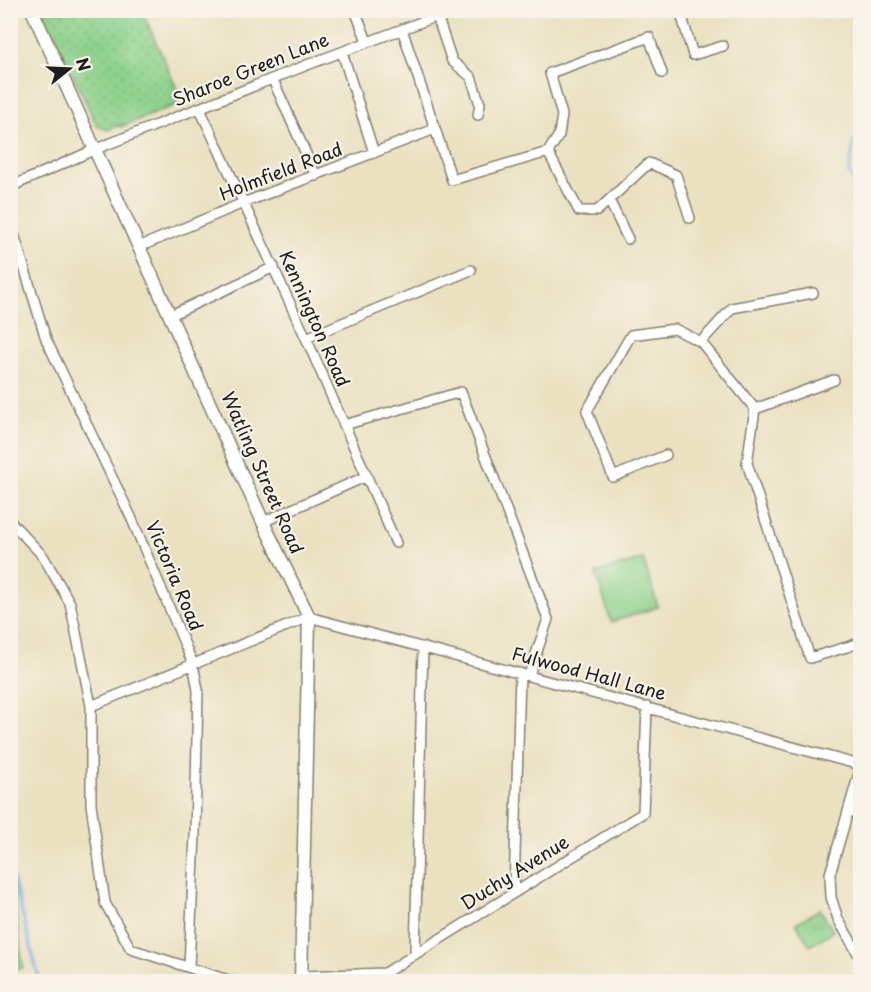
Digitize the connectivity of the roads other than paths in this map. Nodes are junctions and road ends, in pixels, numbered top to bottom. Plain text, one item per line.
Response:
1 (33, 10) edge
2 (355, 10) edge
3 (453, 10) edge
4 (680, 10) edge
5 (437, 16) junction
6 (402, 29) junction
7 (367, 42) junction
8 (723, 46) dead end
9 (342, 52) junction
10 (662, 73) dead end
11 (273, 80) junction
12 (200, 109) junction
13 (478, 115) dead end
14 (435, 129) junction
15 (96, 149) junction
16 (548, 152) junction
17 (374, 153) junction
18 (316, 176) junction
19 (10, 187) edge
20 (609, 200) junction
21 (243, 203) junction
22 (690, 218) dead end
23 (10, 221) edge
24 (628, 239) dead end
25 (139, 247) junction
26 (274, 267) junction
27 (471, 270) dead end
28 (813, 293) dead end
29 (171, 315) junction
30 (306, 338) junction
31 (701, 342) junction
32 (834, 380) dead end
33 (755, 409) junction
34 (344, 425) junction
35 (666, 455) dead end
36 (367, 476) junction
37 (10, 521) edge
38 (263, 522) junction
39 (396, 543) dead end
40 (309, 616) junction
41 (861, 643) edge
42 (423, 647) junction
43 (193, 664) junction
44 (524, 674) junction
45 (91, 706) junction
46 (647, 707) junction
47 (861, 765) edge
48 (861, 770) edge
49 (848, 811) junction
50 (861, 815) edge
51 (514, 893) junction
52 (415, 954) junction
53 (861, 957) edge
54 (189, 967) junction
55 (302, 979) edge
56 (234, 981) edge

1 - 15 main road, Watling Street Road
2 - 7 street
3 - 5 street, Sharoe Green Lane
4 - 8 street
5 - 6 street, Sharoe Green Lane
5 - 13 street
6 - 7 street, Sharoe Green Lane
6 - 14 street
7 - 9 street, Sharoe Green Lane
9 - 11 street, Sharoe Green Lane
9 - 17 street
10 - 16 street
11 - 12 street, Sharoe Green Lane
11 - 18 street
12 - 15 street, Sharoe Green Lane
12 - 21 street, Kennington Road
14 - 16 street
14 - 17 street, Holmfield Road
15 - 19 street, Sharoe Green Lane
15 - 25 main road, Watling Street Road
16 - 20 street
17 - 18 street, Holmfield Road
18 - 21 street, Holmfield Road
20 - 22 street
20 - 24 street
21 - 25 street, Holmfield Road
21 - 26 street, Kennington Road
23 - 43 street, Victoria Road
25 - 29 main road, Watling Street Road
26 - 29 street
26 - 30 street, Kennington Road
27 - 30 street
28 - 31 street
29 - 38 main road, Watling Street Road
30 - 34 street, Kennington Road
31 - 33 street
31 - 35 street
32 - 33 street
33 - 41 street
34 - 36 street, Kennington Road
34 - 44 street
36 - 38 street
36 - 39 street, Kennington Road
37 - 45 street
38 - 40 main road, Watling Street Road
40 - 42 street, Fulwood Hall Lane
40 - 43 street
40 - 55 main road, Watling Street Road
42 - 44 street, Fulwood Hall Lane
42 - 52 street
43 - 45 street
43 - 54 street, Victoria Road
44 - 46 street, Fulwood Hall Lane
44 - 51 street
45 - 54 street
46 - 47 street, Fulwood Hall Lane
46 - 51 street, Duchy Avenue
48 - 49 street
49 - 50 street
49 - 53 street
51 - 52 street, Duchy Avenue
52 - 55 street, Duchy Avenue
54 - 56 street

